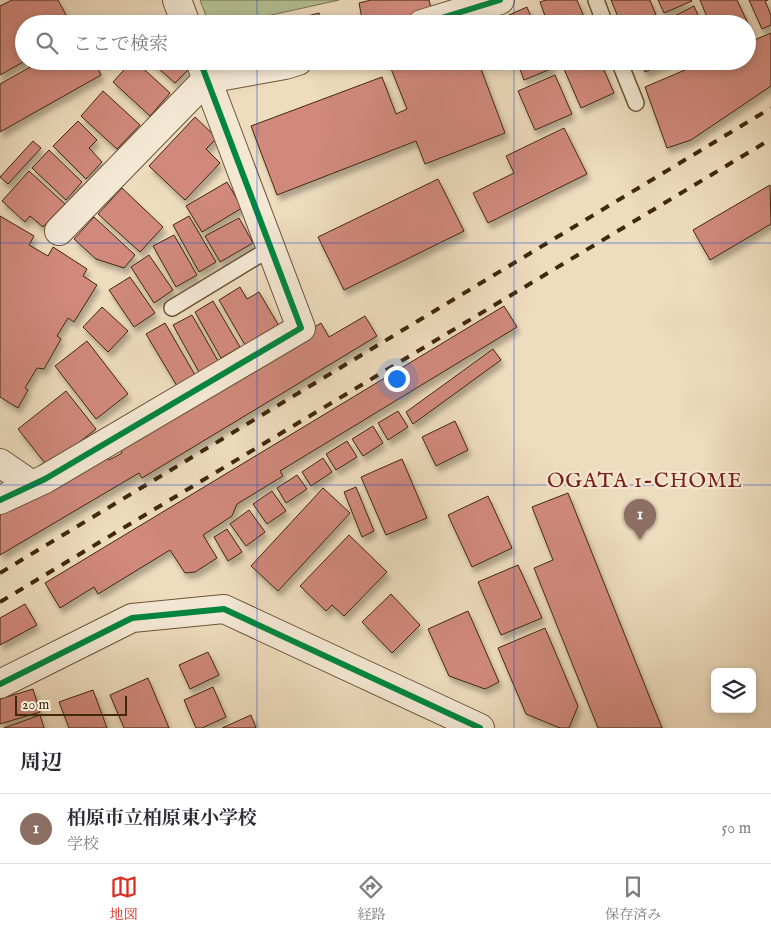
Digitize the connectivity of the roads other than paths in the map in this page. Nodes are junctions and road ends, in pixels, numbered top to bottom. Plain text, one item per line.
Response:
1 (177, 0) edge
2 (500, 0) edge
3 (596, 0) edge
4 (183, 15) edge
5 (451, 15) edge
6 (602, 15) edge
7 (203, 70) edge
8 (623, 70) edge
9 (636, 104) dead end
10 (59, 231) dead end
11 (271, 248) junction
12 (172, 308) dead end
13 (0, 463) edge
14 (32, 485) junction
15 (0, 500) edge
16 (0, 684) edge
17 (469, 726) edge

1 - 4 street
2 - 5 street
3 - 6 lane
7 - 10 street
7 - 11 street
8 - 9 lane
11 - 12 lane
11 - 14 street
13 - 14 street
14 - 15 street
16 - 17 street

